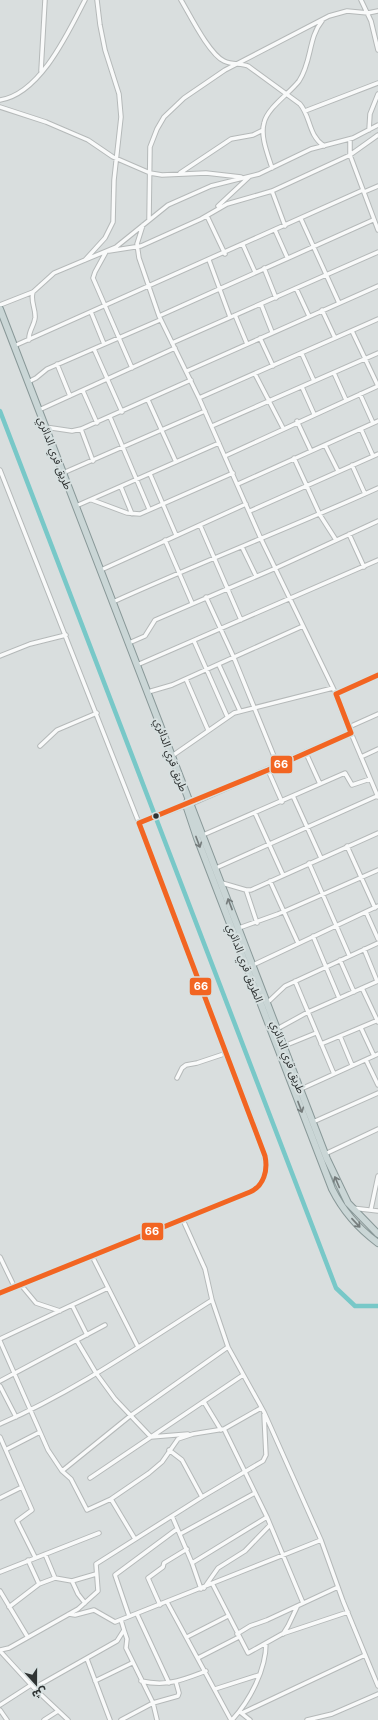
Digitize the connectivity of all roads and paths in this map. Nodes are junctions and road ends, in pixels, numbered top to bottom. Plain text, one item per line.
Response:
1 (45, 0) edge
2 (85, 0) edge
3 (97, 0) edge
4 (181, 0) edge
5 (361, 0) edge
6 (378, 11) edge
7 (368, 13) junction
8 (322, 20) junction
9 (378, 50) edge
10 (238, 63) junction
11 (41, 72) junction
12 (378, 83) edge
13 (378, 94) edge
14 (288, 95) junction
15 (0, 100) edge
16 (377, 100) edge
17 (0, 107) edge
18 (305, 111) junction
19 (378, 125) edge
20 (262, 130) junction
21 (369, 130) junction
22 (378, 135) edge
23 (350, 139) junction
24 (324, 146) junction
25 (350, 155) junction
26 (118, 159) junction
27 (272, 168) junction
28 (150, 173) junction
29 (178, 174) junction
30 (249, 177) junction
31 (244, 178) junction
32 (378, 186) edge
33 (272, 191) junction
34 (364, 191) junction
35 (215, 210) junction
36 (206, 216) junction
37 (301, 219) junction
38 (149, 220) junction
39 (375, 221) edge
40 (143, 225) junction
41 (285, 226) junction
42 (275, 230) junction
43 (378, 230) edge
44 (243, 245) junction
45 (313, 246) junction
46 (137, 247) junction
47 (107, 251) junction
48 (378, 252) edge
49 (224, 254) junction
50 (287, 257) junction
51 (209, 260) junction
52 (85, 261) junction
53 (264, 268) junction
54 (255, 272) junction
55 (327, 275) junction
56 (147, 286) junction
57 (378, 286) edge
58 (219, 288) junction
59 (296, 288) junction
60 (33, 292) junction
61 (276, 298) junction
62 (339, 303) junction
63 (261, 304) junction
64 (0, 305) edge
65 (105, 306) junction
66 (0, 309) edge
67 (322, 310) junction
68 (91, 312) junction
69 (233, 316) junction
70 (309, 316) junction
71 (160, 318) junction
72 (378, 319) edge
73 (352, 331) junction
74 (272, 332) junction
75 (119, 338) junction
76 (260, 338) junction
77 (335, 338) junction
78 (29, 340) junction
79 (172, 343) junction
80 (104, 344) junction
81 (247, 344) junction
82 (14, 346) junction
83 (175, 348) junction
84 (94, 349) junction
85 (378, 353) edge
86 (302, 354) junction
87 (364, 359) junction
88 (57, 364) junction
89 (273, 366) junction
90 (132, 368) junction
91 (187, 371) junction
92 (334, 373) junction
93 (255, 374) junction
94 (107, 379) junction
95 (191, 380) junction
96 (314, 381) junction
97 (28, 382) junction
98 (378, 386) edge
99 (302, 387) junction
100 (82, 391) junction
101 (360, 394) junction
102 (70, 396) junction
103 (199, 398) junction
104 (148, 400) junction
105 (346, 400) junction
106 (269, 401) junction
107 (39, 410) junction
108 (205, 411) junction
109 (122, 412) junction
110 (314, 414) junction
111 (110, 417) junction
112 (298, 421) junction
113 (378, 421) edge
114 (97, 423) junction
115 (373, 423) junction
116 (212, 426) junction
117 (45, 427) junction
118 (283, 428) junction
119 (80, 429) junction
120 (361, 429) junction
121 (162, 430) junction
122 (219, 443) junction
123 (325, 444) junction
124 (123, 448) junction
125 (311, 451) junction
126 (378, 454) edge
127 (225, 456) junction
128 (373, 456) junction
129 (294, 458) junction
130 (93, 461) junction
131 (176, 462) junction
132 (352, 466) junction
133 (0, 470) edge
134 (338, 471) junction
135 (63, 473) junction
136 (233, 473) junction
137 (150, 474) junction
138 (137, 480) junction
139 (238, 484) junction
140 (307, 486) junction
141 (121, 487) junction
142 (378, 488) edge
143 (365, 494) junction
144 (92, 500) junction
145 (163, 504) junction
146 (246, 504) junction
147 (76, 506) junction
148 (150, 509) junction
149 (250, 511) junction
150 (132, 514) junction
151 (320, 514) junction
152 (378, 521) edge
153 (200, 525) junction
154 (349, 534) junction
155 (176, 535) junction
156 (165, 540) junction
157 (262, 540) junction
158 (336, 540) junction
159 (242, 547) junction
160 (214, 557) junction
161 (378, 560) edge
162 (364, 567) junction
163 (276, 568) junction
164 (101, 570) junction
165 (179, 572) junction
166 (256, 576) junction
167 (228, 588) junction
168 (206, 597) junction
169 (290, 599) junction
170 (113, 602) junction
171 (192, 603) junction
172 (241, 620) junction
173 (303, 626) junction
174 (220, 629) junction
175 (66, 635) junction
176 (194, 641) junction
177 (128, 643) junction
178 (0, 656) edge
179 (234, 658) junction
180 (137, 665) junction
181 (219, 665) junction
182 (206, 670) junction
183 (378, 675) edge
184 (186, 679) junction
185 (333, 688) junction
186 (148, 692) junction
187 (336, 694) junction
188 (254, 707) junction
189 (240, 711) junction
190 (97, 713) junction
191 (378, 714) edge
192 (227, 716) junction
193 (208, 730) junction
194 (350, 730) junction
195 (40, 746) dead end
196 (378, 749) edge
197 (306, 753) junction
198 (172, 756) junction
199 (361, 757) junction
200 (278, 766) junction
201 (268, 770) junction
202 (370, 779) junction
203 (378, 783) edge
204 (320, 784) junction
205 (373, 785) junction
206 (293, 796) junction
207 (378, 797) edge
208 (188, 802) junction
209 (282, 802) junction
210 (255, 813) junction
211 (139, 823) junction
212 (308, 826) junction
213 (378, 833) edge
214 (203, 836) junction
215 (268, 844) junction
216 (347, 846) junction
217 (321, 858) junction
218 (309, 863) junction
219 (216, 868) junction
220 (378, 870) edge
221 (283, 875) junction
222 (361, 877) junction
223 (270, 881) junction
224 (222, 883) junction
225 (246, 890) junction
226 (322, 895) junction
227 (377, 907) edge
228 (284, 912) junction
229 (366, 912) junction
230 (257, 923) junction
231 (336, 925) junction
232 (239, 928) junction
233 (313, 936) junction
234 (378, 940) edge
235 (298, 943) junction
236 (378, 943) edge
237 (364, 949) junction
238 (349, 955) junction
239 (340, 960) junction
240 (253, 965) junction
241 (326, 966) junction
242 (295, 981) junction
243 (378, 981) edge
244 (362, 988) junction
245 (354, 992) junction
246 (339, 998) junction
247 (267, 1003) junction
248 (308, 1012) junction
249 (378, 1021) edge
250 (361, 1028) junction
251 (277, 1029) junction
252 (316, 1033) junction
253 (340, 1036) junction
254 (321, 1044) junction
255 (284, 1046) junction
256 (227, 1053) junction
257 (378, 1054) edge
258 (374, 1056) junction
259 (366, 1060) junction
260 (352, 1065) junction
261 (334, 1074) junction
262 (177, 1078) dead end
263 (378, 1086) edge
264 (300, 1089) junction
265 (378, 1093) edge
266 (313, 1122) junction
267 (378, 1130) edge
268 (325, 1154) junction
269 (378, 1176) edge
270 (352, 1208) junction
271 (371, 1209) junction
272 (378, 1211) edge
273 (183, 1220) junction
274 (378, 1234) edge
275 (378, 1243) edge
276 (92, 1256) junction
277 (0, 1257) edge
278 (20, 1285) junction
279 (15, 1288) junction
280 (108, 1288) junction
281 (0, 1293) edge
282 (212, 1300) junction
283 (72, 1305) junction
284 (60, 1311) junction
285 (105, 1325) dead end
286 (88, 1335) junction
287 (0, 1340) edge
288 (77, 1341) junction
289 (138, 1347) junction
290 (228, 1347) junction
291 (96, 1373) junction
292 (15, 1374) junction
293 (243, 1375) junction
294 (0, 1381) edge
295 (0, 1386) edge
296 (204, 1402) junction
297 (261, 1408) junction
298 (31, 1409) junction
299 (264, 1412) junction
300 (130, 1416) junction
301 (16, 1417) junction
302 (0, 1424) edge
303 (222, 1429) junction
304 (40, 1432) junction
305 (194, 1434) junction
306 (0, 1437) edge
307 (151, 1437) junction
308 (7, 1449) junction
309 (169, 1450) junction
310 (245, 1470) junction
311 (62, 1471) junction
312 (90, 1478) dead end
313 (22, 1487) junction
314 (255, 1493) junction
315 (202, 1497) junction
316 (0, 1498) edge
317 (111, 1499) junction
318 (172, 1516) junction
319 (267, 1517) junction
320 (270, 1525) junction
321 (177, 1529) junction
322 (99, 1533) dead end
323 (180, 1534) junction
324 (135, 1539) junction
325 (321, 1540) junction
326 (187, 1549) junction
327 (45, 1554) junction
328 (284, 1556) junction
329 (35, 1557) junction
330 (28, 1560) junction
331 (192, 1563) junction
332 (0, 1572) edge
333 (96, 1574) junction
334 (55, 1578) junction
335 (72, 1582) junction
336 (39, 1584) junction
337 (213, 1585) junction
338 (338, 1587) junction
339 (203, 1588) junction
340 (0, 1592) edge
341 (167, 1602) junction
342 (85, 1603) junction
343 (303, 1603) junction
344 (160, 1605) junction
345 (10, 1607) junction
346 (297, 1607) junction
347 (348, 1612) junction
348 (69, 1614) junction
349 (137, 1614) junction
350 (130, 1616) junction
351 (228, 1616) junction
352 (121, 1620) junction
353 (124, 1630) junction
354 (282, 1634) junction
355 (27, 1636) junction
356 (238, 1636) junction
357 (187, 1637) junction
358 (266, 1643) junction
359 (0, 1651) edge
360 (365, 1655) junction
361 (198, 1658) junction
362 (87, 1659) junction
363 (132, 1663) junction
364 (206, 1670) junction
365 (259, 1675) junction
366 (95, 1681) junction
367 (141, 1681) junction
368 (176, 1682) junction
369 (170, 1683) junction
370 (378, 1686) edge
371 (32, 1687) junction
372 (215, 1689) junction
373 (378, 1694) edge
374 (153, 1703) junction
375 (0, 1705) edge
376 (0, 1710) edge
377 (58, 1711) junction
378 (241, 1712) junction
379 (7, 1720) edge
380 (44, 1720) edge
381 (68, 1720) edge
382 (110, 1720) edge
383 (121, 1720) edge
384 (157, 1720) edge
385 (231, 1720) edge
386 (250, 1720) edge
387 (307, 1720) edge

1 - 11 street
2 - 11 street
3 - 26 street
4 - 10 street
5 - 7 street
6 - 7 street
7 - 8 street
7 - 9 street
8 - 10 street
8 - 14 street
10 - 14 street
10 - 28 street
11 - 15 street
12 - 18 street
13 - 16 street
14 - 18 street
14 - 20 street
16 - 21 street
17 - 26 street
18 - 24 street
19 - 21 street
20 - 27 street
20 - 29 street
21 - 23 street
22 - 25 street
23 - 24 street
23 - 25 street
24 - 27 street
25 - 33 street
25 - 34 street
26 - 28 street
26 - 52 street
27 - 30 street
28 - 29 street
28 - 38 street
29 - 31 street
30 - 31 street
30 - 35 street
31 - 38 street
32 - 34 street
33 - 35 street
33 - 41 street
34 - 37 street
34 - 39 street
35 - 36 street
36 - 46 street
36 - 49 street
37 - 41 street
37 - 45 street
38 - 40 street
39 - 43 street
39 - 45 street
40 - 46 street
40 - 47 street
41 - 42 street
42 - 44 street
42 - 50 street
44 - 49 street
44 - 54 street
45 - 50 street
45 - 55 street
46 - 47 street
46 - 56 street
47 - 52 street
47 - 65 street
48 - 55 street
49 - 51 street
50 - 53 street
51 - 56 street
51 - 58 street
52 - 60 street
53 - 54 street
53 - 61 street
54 - 58 street
55 - 59 street
55 - 62 street
56 - 65 street
56 - 71 street
57 - 62 street
58 - 69 street
58 - 71 street
59 - 61 street
59 - 70 street
60 - 64 street
60 - 78 street
61 - 63 street
62 - 67 street
63 - 69 street
63 - 74 street
65 - 68 street
65 - 75 street
66 - 82 highway, طريق قري الدائري
67 - 70 street
67 - 77 street
68 - 78 street
68 - 80 street
69 - 79 street
69 - 81 street
70 - 74 street
71 - 75 street
71 - 79 street
72 - 73 street
73 - 77 street
73 - 87 street
74 - 76 street
75 - 80 street
75 - 90 street
76 - 81 street
76 - 89 street
77 - 86 street
78 - 82 street
79 - 83 street
80 - 84 street
81 - 91 street
82 - 97 highway, طريق قري الدائري
83 - 90 street
83 - 91 street
84 - 88 street
84 - 94 street
85 - 87 street
86 - 89 street
86 - 96 street
87 - 92 street
87 - 98 street
88 - 97 street
88 - 102 street
89 - 93 street
90 - 94 street
91 - 95 street
92 - 96 street
92 - 105 street
93 - 103 street
93 - 106 street
94 - 100 street
94 - 109 street
95 - 103 street
95 - 104 street
96 - 99 street
97 - 107 highway, طريق قري الدائري
98 - 101 street
99 - 106 street
99 - 110 street
100 - 102 street
100 - 114 street
101 - 105 street
101 - 115 street
102 - 107 street
103 - 108 street
104 - 109 street
104 - 121 street
105 - 110 street
106 - 116 street
106 - 118 street
107 - 117 highway, طريق قري الدائري
108 - 116 street
108 - 121 street
109 - 111 street
110 - 112 street
111 - 114 street
111 - 124 street
112 - 118 street
112 - 125 street
113 - 115 street
114 - 119 street
115 - 120 street
116 - 122 street
117 - 119 street
117 - 135 highway, طريق قري الدائري
118 - 127 street
119 - 130 street
120 - 123 street
120 - 128 street
121 - 124 street
121 - 131 street
122 - 127 street
122 - 131 street
123 - 125 street
123 - 134 street
124 - 130 street
124 - 138 street
125 - 129 street
126 - 128 street
127 - 136 street
128 - 132 street
129 - 139 street
129 - 140 street
130 - 135 street
131 - 137 street
132 - 134 street
132 - 143 street
133 - 175 street
134 - 140 street
135 - 147 highway, طريق قري الدائري
136 - 139 street
136 - 145 street
137 - 138 street
137 - 145 street
138 - 141 street
138 - 148 street
139 - 146 street
140 - 149 street
140 - 151 street
141 - 144 street
141 - 150 street
142 - 143 street
143 - 151 street
144 - 147 street
144 - 150 street
145 - 148 street
145 - 155 street
146 - 149 street
146 - 153 street
147 - 164 highway, طريق قري الدائري
148 - 150 street
149 - 157 street
151 - 157 street
151 - 158 street
152 - 154 street
153 - 155 street
153 - 160 street
154 - 158 street
154 - 162 street
155 - 156 street
156 - 164 street
156 - 165 street
157 - 159 street
157 - 163 street
158 - 163 street
159 - 160 street
159 - 166 street
160 - 165 street
160 - 167 street
161 - 162 street
162 - 169 street
163 - 166 street
163 - 169 street
164 - 170 highway, طريق قري الدائري
165 - 170 street
165 - 171 street
166 - 167 street
167 - 168 street
167 - 172 street
168 - 171 street
168 - 174 street
169 - 172 street
169 - 173 street
170 - 177 highway, طريق قري الدائري
171 - 177 street
172 - 174 street
173 - 179 street
173 - 185 street
174 - 176 street
174 - 179 street
175 - 178 street
175 - 190 street
176 - 180 street
176 - 182 street
177 - 180 highway, طريق قري الدائري
179 - 181 street
179 - 188 street
180 - 186 highway, طريق قري الدائري
181 - 182 street
181 - 189 street
182 - 184 street
182 - 192 street
183 - 187 main road
184 - 186 street
184 - 193 street
185 - 187 street
185 - 188 street
186 - 198 highway, طريق قري الدائري
187 - 194 main road
188 - 189 street
188 - 200 street
189 - 192 street
190 - 195 street
190 - 211 street
191 - 194 street
192 - 193 street
193 - 198 street
194 - 197 main road
194 - 199 street
196 - 199 street
197 - 200 main road
197 - 204 street
198 - 208 highway, طريق قري الدائري
199 - 202 street
200 - 201 main road
201 - 208 main road
201 - 209 street
202 - 204 street
202 - 205 street
203 - 205 street
204 - 206 street
205 - 207 street
206 - 209 street
206 - 212 street
207 - 212 street
208 - 211 street
208 - 214 highway, طريق قري الدائري
208 -> 275 highway, الطريق قري الدائري
209 - 210 street
210 - 214 street
210 - 215 street
211 - 256 street
212 - 215 street
212 - 217 street
213 - 216 street
214 - 219 highway, طريق قري الدائري
215 - 219 street
215 - 221 street
216 - 217 street
216 - 222 street
217 - 218 street
218 - 221 street
218 - 226 street
219 - 224 highway, طريق قري الدائري
220 - 222 street
221 - 223 street
222 - 226 street
222 - 227 street
223 - 225 street
223 - 228 street
224 - 225 street
232 -> 224 highway, طريق قري الدائري
225 - 230 street
226 - 228 street
226 - 231 street
227 - 229 street
228 - 230 street
228 - 235 street
229 - 231 street
229 - 234 street
230 - 232 street
231 - 233 street
231 - 238 street
232 - 240 highway, طريق قري الدائري
233 - 235 street
233 - 241 street
235 - 240 street
236 - 237 street
237 - 238 street
237 - 243 street
238 - 239 street
239 - 241 street
239 - 245 street
240 - 247 highway, طريق قري الدائري
241 - 242 street
241 - 246 street
242 - 247 street
242 - 248 street
243 - 244 street
244 - 245 street
244 - 249 street
245 - 246 street
246 - 248 street
247 - 251 highway, طريق قري الدائري
248 - 251 street
248 - 252 street
249 - 250 street
250 - 253 street
250 - 258 street
251 - 255 highway, طريق قري الدائري
252 - 254 street
252 - 255 street
253 - 254 street
253 - 260 street
254 - 261 street
255 - 264 highway, طريق قري الدائري
256 - 262 street
256 - 273 street
257 - 258 street
258 - 259 street
259 - 260 street
259 - 263 street
260 - 261 street
261 - 264 street
264 - 266 highway, طريق قري الدائري
265 - 266 street
266 - 268 highway, طريق قري الدائري
267 - 268 street
270 -> 268 highway, طريق قري الدائري
269 - 271 street
270 - 271 street
270 - 274 highway, طريق قري الدائري
271 - 272 street
273 - 276 street
273 - 282 street
276 - 278 street
276 - 280 street
277 - 279 street
278 - 279 street
278 - 284 street
279 - 281 street
280 - 283 street
280 - 289 street
282 - 289 street
282 - 290 street
283 - 284 street
283 - 286 street
284 - 287 street
285 - 286 street
286 - 288 street
287 - 292 street
288 - 291 street
288 - 292 street
289 - 291 street
290 - 293 street
290 - 300 street
291 - 298 street
291 - 300 street
292 - 294 street
292 - 298 street
293 - 296 street
293 - 297 street
295 - 301 street
296 - 303 street
296 - 307 street
297 - 299 street
297 - 303 street
298 - 301 street
298 - 304 street
299 - 310 street
299 - 325 street
300 - 307 street
300 - 311 street
301 - 302 street
303 - 305 street
303 - 310 street
304 - 308 street
304 - 311 street
305 - 307 street
305 - 309 street
306 - 308 street
307 - 312 street
308 - 313 street
309 - 315 street
309 - 317 street
310 - 314 street
310 - 315 street
311 - 317 street
313 - 316 street
313 - 329 street
314 - 319 street
314 - 323 street
315 - 318 street
317 - 324 street
318 - 321 street
318 - 324 street
319 - 320 street
319 - 331 street
320 - 328 street
320 - 339 street
321 - 323 street
321 - 350 street
322 - 327 street
323 - 326 street
324 - 333 street
325 - 328 street
325 - 338 street
326 - 331 street
326 - 344 street
327 - 329 street
327 - 334 street
328 - 337 street
328 - 343 street
329 - 330 street
330 - 332 street
330 - 336 street
331 - 339 street
333 - 335 street
333 - 342 street
334 - 335 street
334 - 336 street
335 - 342 street
336 - 345 street
337 - 339 street
337 - 351 street
338 - 343 street
338 - 347 street
339 - 341 street
340 - 345 street
341 - 344 street
341 - 357 street
342 - 348 street
343 - 346 street
344 - 349 street
345 - 355 street
346 - 354 street
346 - 356 street
347 - 354 street
347 - 360 street
348 - 352 street
348 - 355 street
349 - 350 street
349 - 369 street
350 - 352 street
351 - 356 street
351 - 357 street
352 - 353 street
353 - 362 street
353 - 363 street
354 - 358 street
355 - 359 street
356 - 358 street
356 - 361 street
357 - 361 street
358 - 365 street
359 - 371 street
360 - 370 street
360 - 378 street
361 - 364 street
362 - 366 street
362 - 371 street
363 - 366 street
363 - 367 street
364 - 368 street
364 - 372 street
365 - 372 street
365 - 378 street
366 - 382 street
367 - 369 street
367 - 374 street
368 - 369 street
368 - 374 street
371 - 375 street
371 - 377 street
372 - 385 street
373 - 387 street
374 - 383 street
374 - 384 street
376 - 379 street
377 - 380 street
377 - 381 street
378 - 385 street
378 - 386 street

